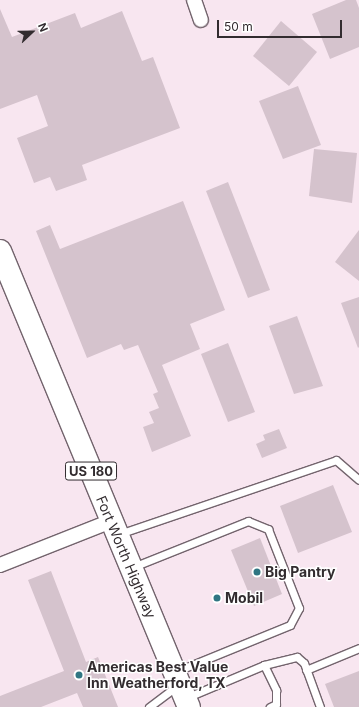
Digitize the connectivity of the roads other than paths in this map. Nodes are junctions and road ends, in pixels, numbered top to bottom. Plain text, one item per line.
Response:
1 (194, 0) edge
2 (201, 20) dead end
3 (0, 251) edge
4 (359, 480) edge
5 (114, 528) junction
6 (0, 565) edge
7 (130, 568) junction
8 (359, 648) edge
9 (264, 664) junction
10 (306, 670) junction
11 (182, 693) edge
12 (149, 707) edge
13 (270, 707) edge
14 (320, 707) edge

1 - 2 street
3 - 5 main road, Fort Worth Highway / US 180
4 - 5 lane
5 - 6 street
5 - 7 main road, Fort Worth Highway / US 180
7 - 11 main road, Fort Worth Highway / US 180
7 - 11 lane
8 - 10 lane
9 - 10 lane
9 - 11 lane
9 - 13 lane
10 - 14 lane
11 - 12 lane

